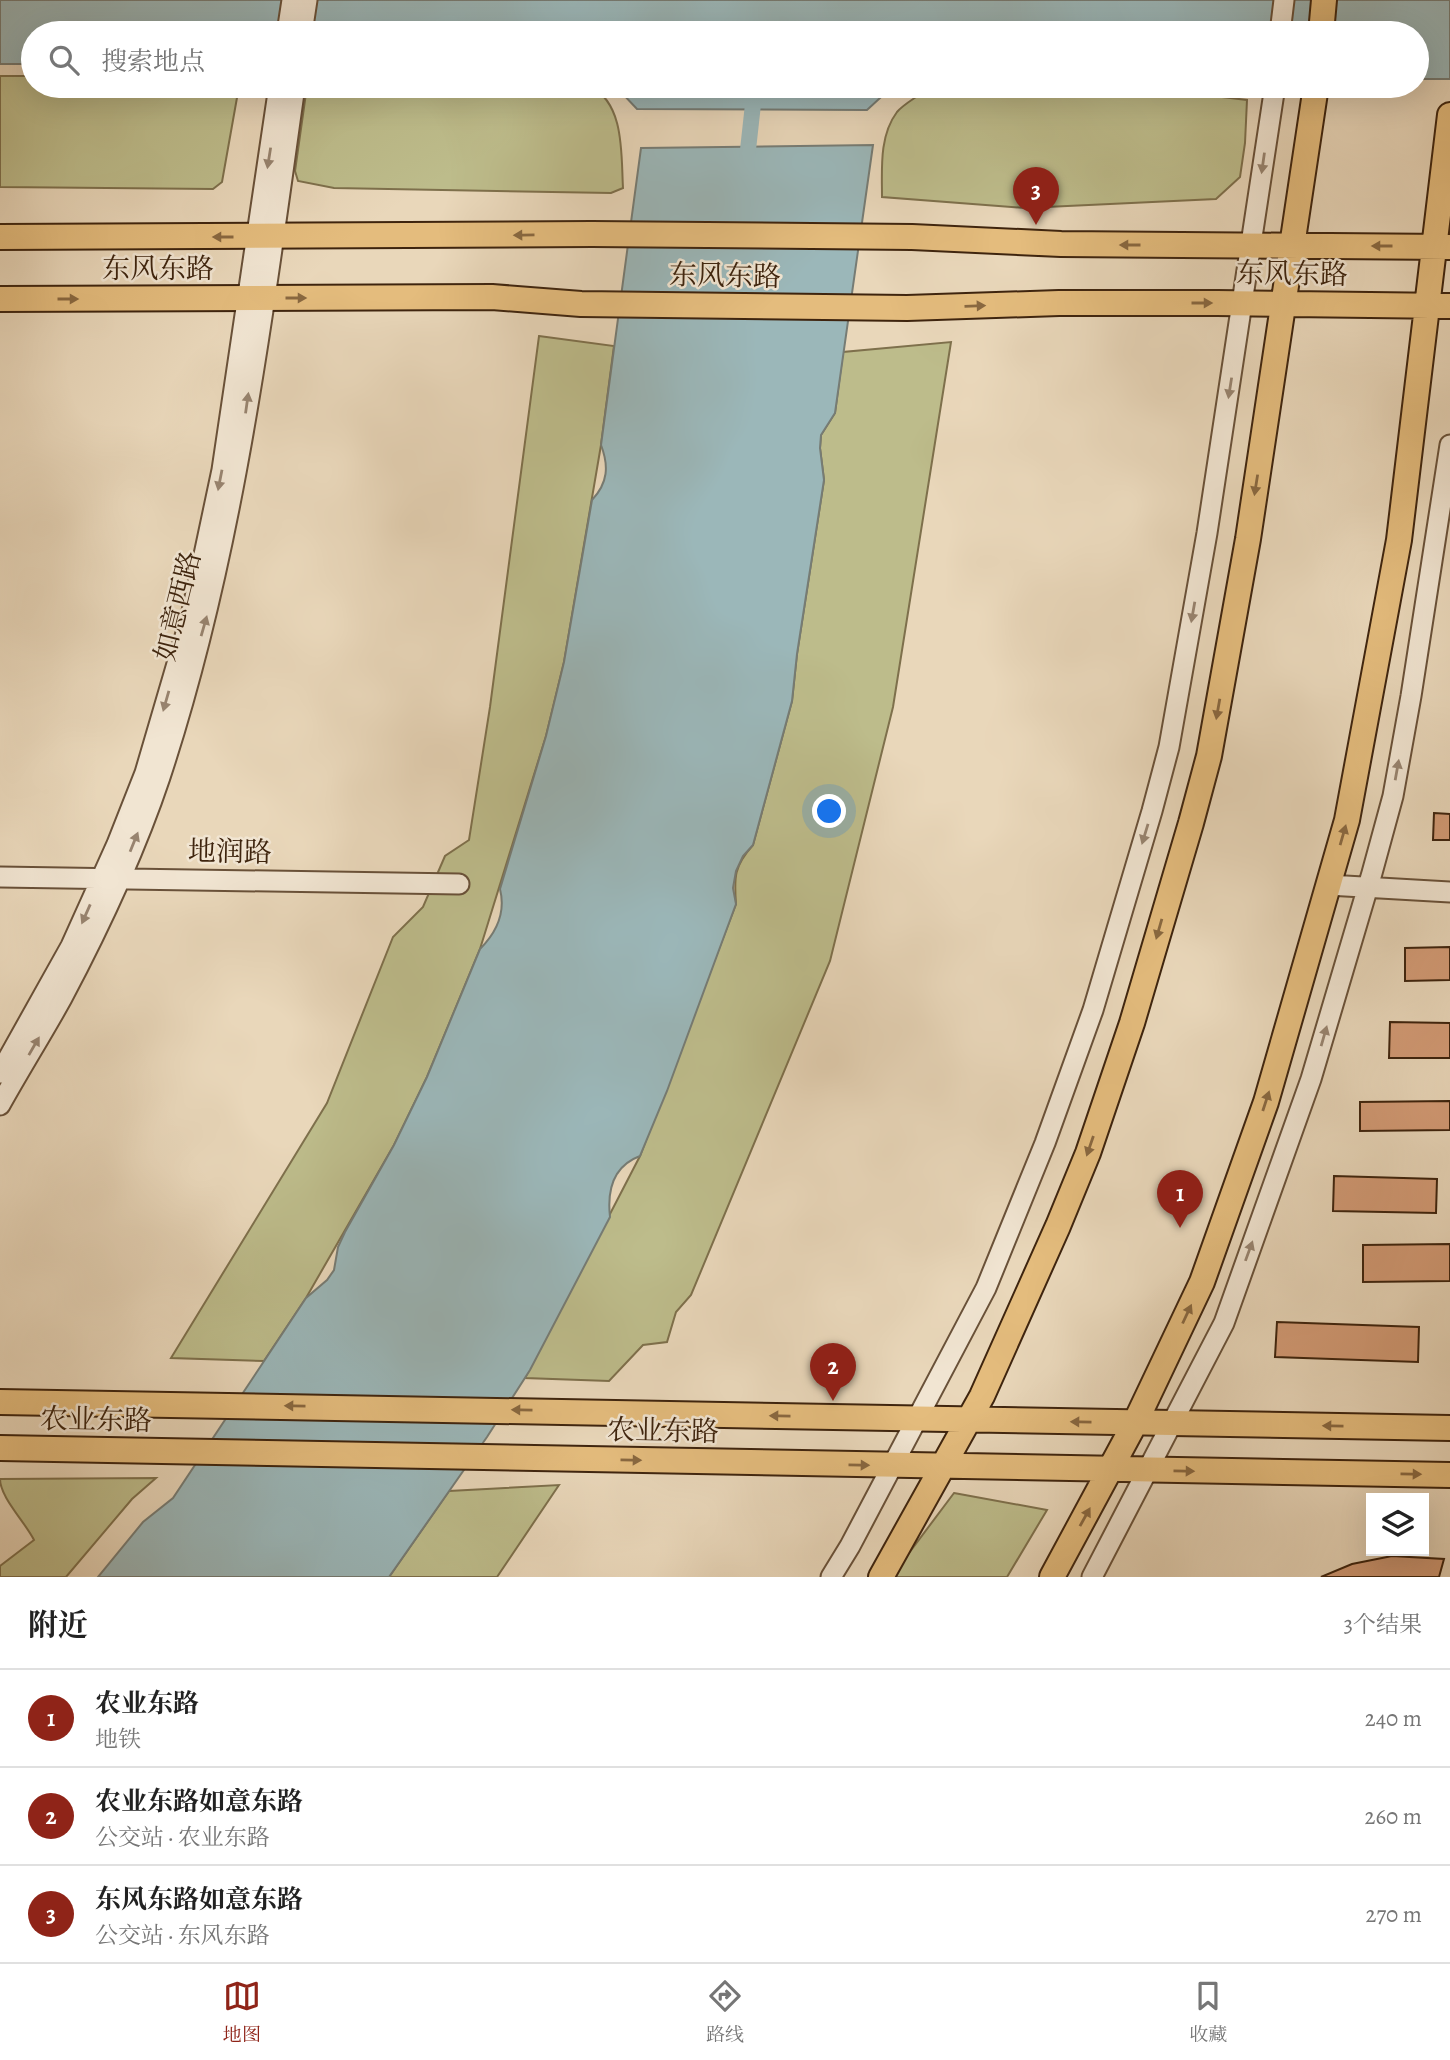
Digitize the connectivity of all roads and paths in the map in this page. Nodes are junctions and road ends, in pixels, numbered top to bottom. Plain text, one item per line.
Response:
1 (292, 0) edge
2 (307, 0) edge
3 (1284, 0) edge
4 (1324, 0) edge
5 (289, 21) edge
6 (304, 21) edge
7 (1281, 21) edge
8 (1322, 21) edge
9 (286, 98) edge
10 (1274, 98) edge
11 (1314, 98) edge
12 (1450, 115) edge
13 (0, 237) edge
14 (265, 237) junction
15 (1250, 245) junction
16 (1293, 246) junction
17 (1443, 246) edge
18 (0, 299) edge
19 (255, 299) junction
20 (1242, 303) junction
21 (1284, 304) junction
22 (1439, 306) edge
23 (1450, 445) edge
24 (0, 877) edge
25 (110, 879) junction
26 (459, 884) dead end
27 (1328, 885) junction
28 (1368, 888) junction
29 (1450, 892) edge
30 (0, 1073) edge
31 (0, 1105) edge
32 (0, 1402) edge
33 (917, 1419) junction
34 (969, 1420) junction
35 (1135, 1423) junction
36 (1173, 1424) junction
37 (1450, 1428) edge
38 (0, 1448) edge
39 (893, 1465) junction
40 (943, 1467) junction
41 (1111, 1470) junction
42 (1149, 1470) junction
43 (1450, 1475) edge
44 (831, 1577) edge
45 (881, 1577) edge
46 (1052, 1577) edge
47 (1092, 1577) edge

1 - 5 street
2 - 6 street
3 - 7 street
4 - 8 main road
9 - 14 street, 如意西路
10 -> 15 street
11 - 16 main road
12 - 17 main road
14 -> 13 main road, 东风东路
15 -> 14 main road, 东风东路
14 - 19 street, 如意西路
15 - 16 main road, 东风东路
15 - 20 street
17 -> 16 main road, 东风东路
16 - 21 main road
17 - 22 main road
18 -> 19 main road, 东风东路
19 -> 20 main road, 东风东路
19 - 25 street, 如意西路
20 - 21 main road, 东风东路
20 -> 33 street
21 - 22 main road, 东风东路
21 -> 34 main road
27 -> 22 main road
28 -> 23 street
24 - 25 street, 地润路
25 - 26 street, 地润路
25 -> 30 street, 如意西路
31 -> 25 street, 如意西路
27 - 28 street
35 -> 27 main road
28 - 29 street
36 -> 28 street
33 -> 32 main road, 农业东路
33 - 34 main road, 农业东路
33 - 39 street
35 -> 34 main road, 农业东路
34 - 40 main road
35 - 36 main road, 农业东路
35 - 41 main road
37 -> 36 main road, 农业东路
36 - 42 street
38 -> 39 main road, 农业东路
39 - 40 main road, 农业东路
39 - 44 street
40 - 41 main road, 农业东路
40 - 45 main road
41 - 42 main road, 农业东路
46 -> 41 main road
42 -> 43 main road, 农业东路
42 - 47 street

